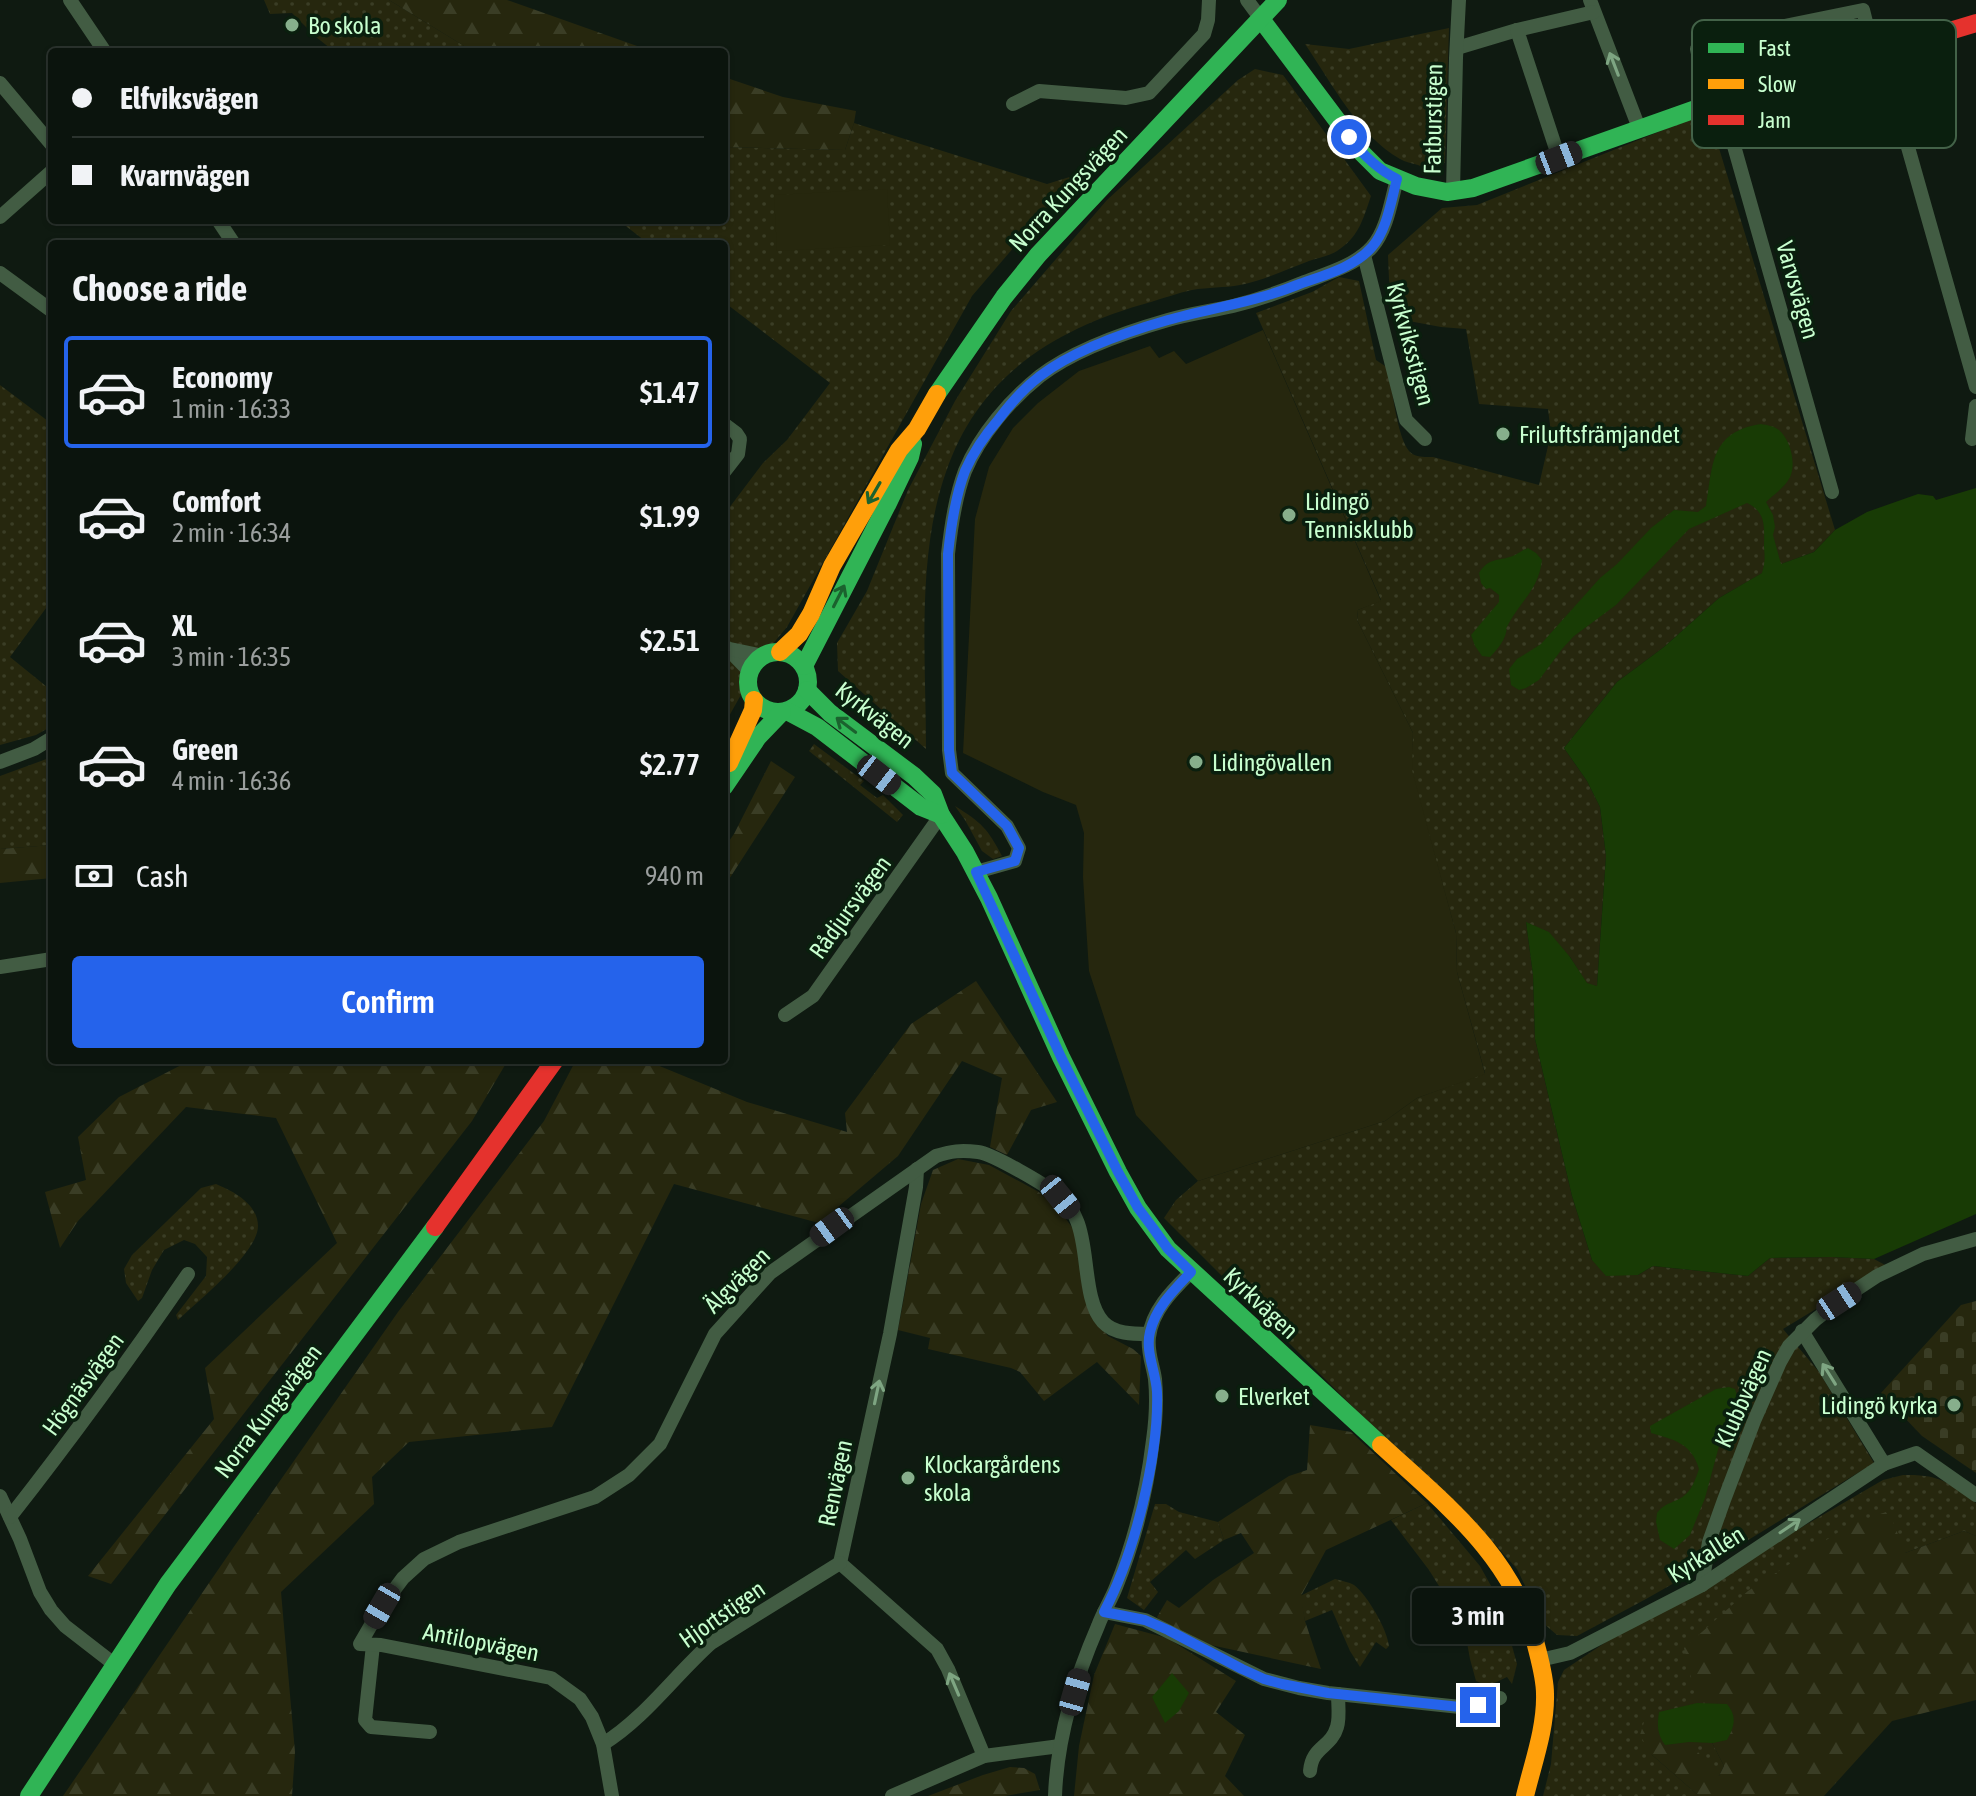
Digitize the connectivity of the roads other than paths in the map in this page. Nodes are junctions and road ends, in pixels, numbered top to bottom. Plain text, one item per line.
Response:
1 (70, 0) edge
2 (1209, 0) edge
3 (1247, 0) edge
4 (1278, 0) edge
5 (1458, 1) edge
6 (1594, 4) edge
7 (1261, 19) junction
8 (1814, 20) edge
9 (1866, 20) edge
10 (1976, 23) edge
11 (1956, 29) edge
12 (1517, 30) junction
13 (102, 48) edge
14 (1457, 48) junction
15 (0, 83) edge
16 (1013, 104) dead end
17 (1692, 110) edge
18 (1639, 128) junction
19 (48, 140) edge
20 (1729, 148) edge
21 (1906, 148) edge
22 (1559, 158) junction
23 (48, 175) edge
24 (1397, 179) junction
25 (1453, 191) junction
26 (0, 217) edge
27 (1364, 255) junction
28 (0, 273) edge
29 (48, 308) edge
30 (1976, 387) edge
31 (1976, 406) edge
32 (728, 427) edge
33 (917, 429) junction
34 (1425, 439) dead end
35 (1972, 439) dead end
36 (728, 467) edge
37 (1832, 492) dead end
38 (728, 646) edge
39 (728, 647) edge
40 (772, 654) junction
41 (804, 666) junction
42 (750, 672) junction
43 (807, 690) junction
44 (754, 700) junction
45 (785, 711) junction
46 (48, 740) edge
47 (0, 762) edge
48 (728, 766) edge
49 (728, 781) edge
50 (941, 815) junction
51 (976, 872) junction
52 (48, 960) edge
53 (0, 967) edge
54 (785, 1015) dead end
55 (552, 1064) edge
56 (917, 1169) junction
57 (1976, 1239) edge
58 (1191, 1272) junction
59 (188, 1274) dead end
60 (1802, 1331) junction
61 (1149, 1334) junction
62 (1884, 1464) junction
63 (1976, 1495) edge
64 (0, 1496) edge
65 (10, 1517) junction
66 (840, 1563) junction
67 (1702, 1585) junction
68 (1104, 1612) junction
69 (367, 1644) junction
70 (1540, 1660) junction
71 (114, 1664) junction
72 (1338, 1694) junction
73 (1500, 1698) dead end
74 (430, 1732) dead end
75 (603, 1744) junction
76 (1060, 1746) junction
77 (984, 1756) junction
78 (1310, 1771) dead end
79 (29, 1796) edge
80 (612, 1796) edge
81 (892, 1796) edge
82 (1055, 1796) edge
83 (1525, 1796) edge

1 - 13 street
2 - 16 street
3 - 7 street
4 - 7 street, Norra Kungsvägen
5 - 14 street, Fatburstigen
6 - 12 street, Fatburstigen
18 -> 6 street
7 - 24 street
7 - 33 street, Norra Kungsvägen
8 - 9 street, Varvsvägen
10 - 11 street
12 - 14 street, Fatburstigen
12 - 22 street
14 - 25 street, Fatburstigen
15 - 19 street
17 - 18 street
18 - 22 street
20 - 37 street, Varvsvägen
21 - 30 street
22 - 25 street
23 - 26 street
24 - 25 street
24 - 27 street, Kyrkviksstigen
27 - 34 street, Kyrkviksstigen
27 - 51 street, Kyrkviksstigen
28 - 29 street
31 - 35 street
32 - 36 street
33 -> 40 street, Norra Kungsvägen
41 -> 33 street, Norra Kungsvägen
38 - 40 street
39 - 42 street
40 - 41 street
40 - 42 street
41 - 43 street
42 - 44 street
43 - 45 street
50 -> 43 street, Kyrkvägen
44 - 45 street
44 - 48 street
45 - 49 street
45 - 50 street, Kyrkvägen
46 - 47 street
50 - 51 street, Kyrkvägen
50 - 54 street, Rådjursvägen
51 - 58 street, Kyrkvägen
52 - 53 street
55 - 71 street, Norra Kungsvägen
56 - 61 street, Älgvägen
66 -> 56 street, Renvägen
56 - 69 street, Älgvägen
57 - 60 street, Klubbvägen
58 - 61 street
58 - 70 street, Kyrkvägen
59 - 65 street, Högnäsvägen
62 -> 60 street
60 - 67 street, Klubbvägen
61 - 68 street
62 - 63 street, Kyrkallén
67 -> 62 street, Kyrkallén
64 - 65 street
65 - 71 street
66 - 75 street, Hjortstigen
77 -> 66 street, Renvägen
67 - 70 street, Kyrkallén
68 - 72 street
68 - 76 street
69 - 74 street
69 - 75 street, Antilopvägen
70 - 83 street, Kyrkvägen
71 - 79 street, Norra Kungsvägen
72 - 73 street
72 - 78 street
75 - 80 street, Antilopvägen
76 - 77 street
76 - 82 street
77 - 81 street

